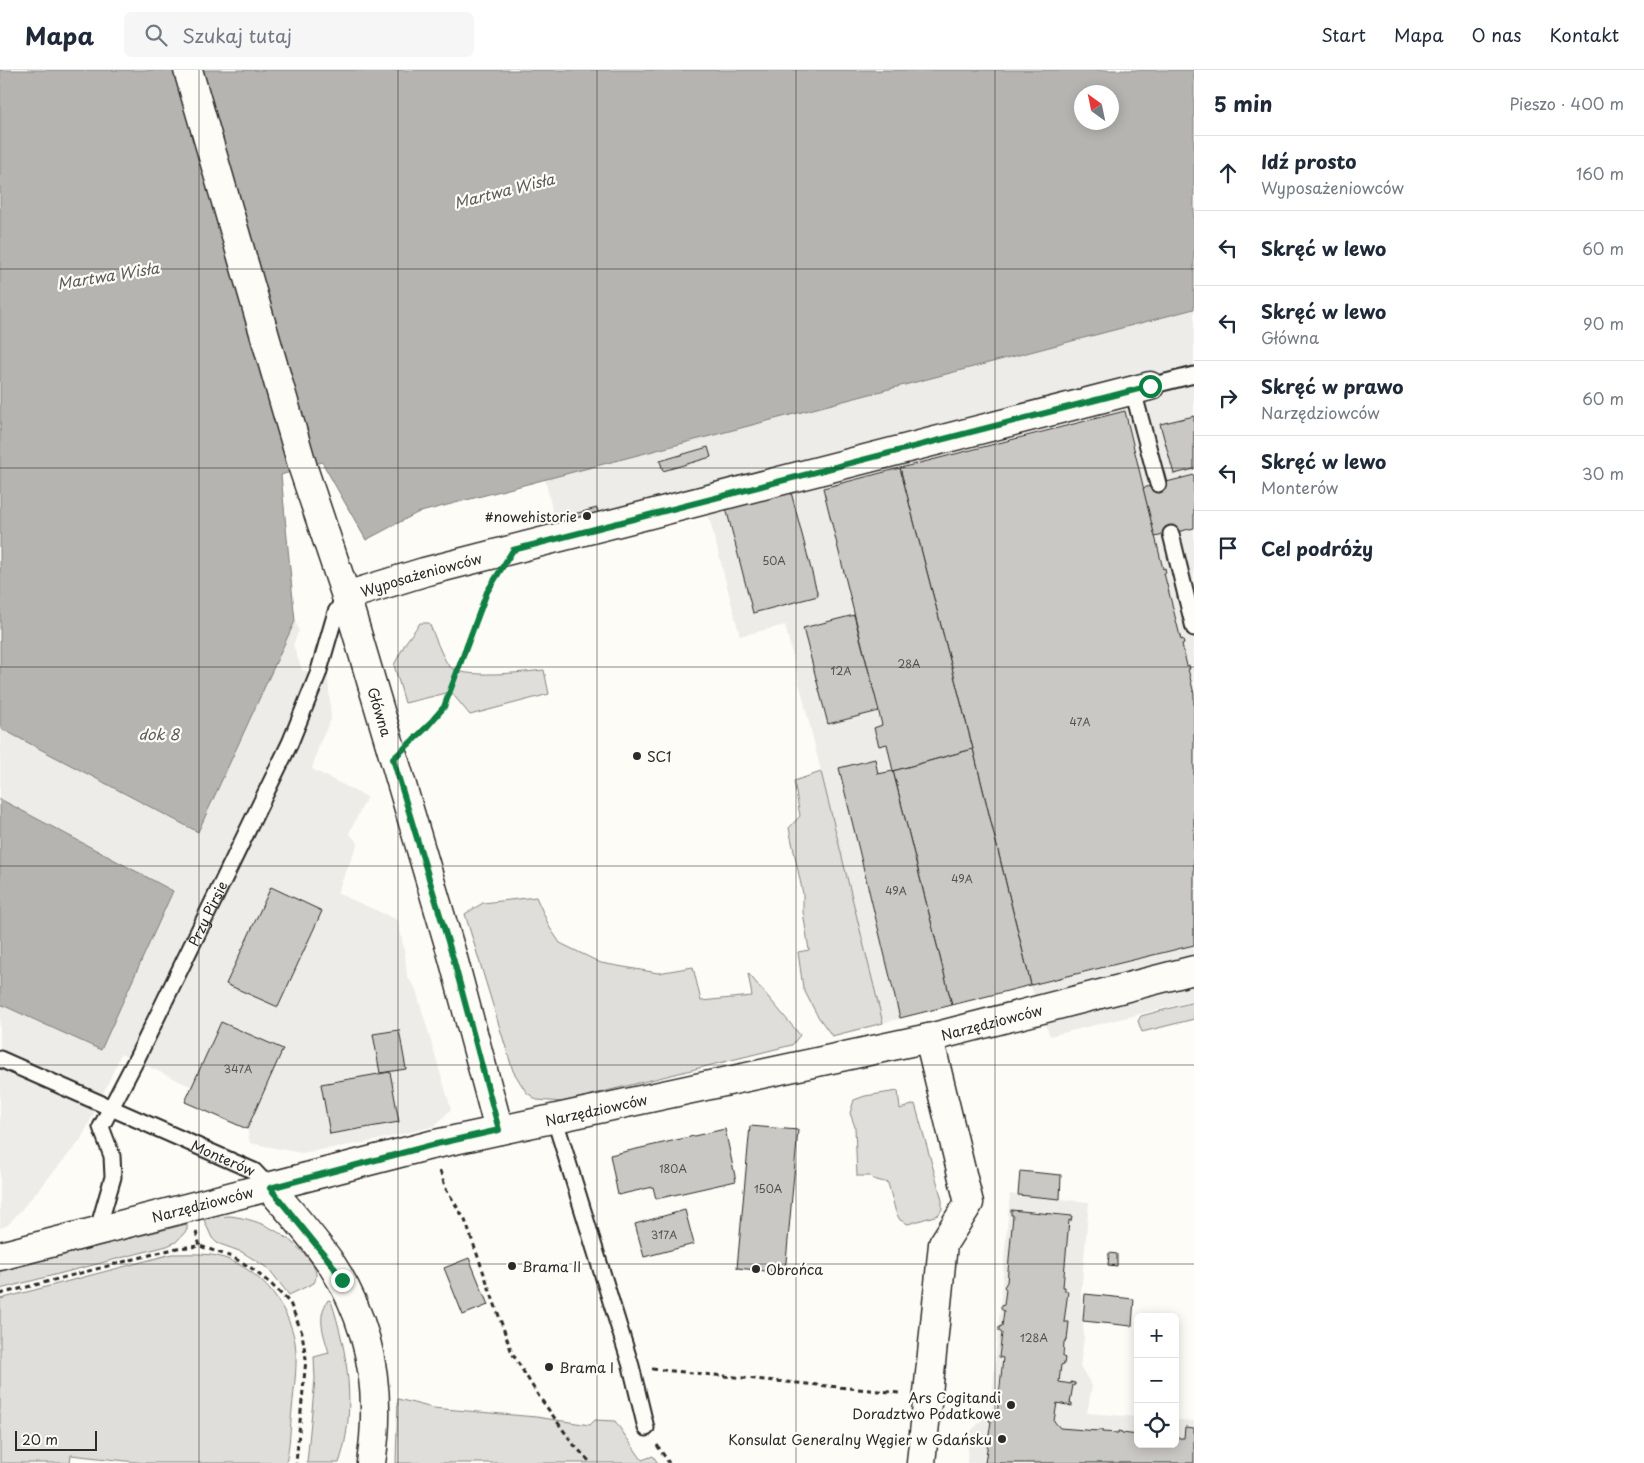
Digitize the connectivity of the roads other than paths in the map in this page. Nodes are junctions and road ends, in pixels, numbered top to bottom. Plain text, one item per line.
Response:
1 (188, 70) edge
2 (1194, 375) edge
3 (1142, 389) junction
4 (1158, 484) dead end
5 (1171, 534) dead end
6 (346, 596) junction
7 (1194, 628) edge
8 (1194, 970) edge
9 (929, 1038) junction
10 (0, 1059) edge
11 (111, 1107) junction
12 (554, 1117) junction
13 (499, 1130) junction
14 (270, 1188) junction
15 (97, 1232) junction
16 (0, 1256) edge
17 (646, 1428) dead end
18 (370, 1463) edge
19 (921, 1463) edge

1 - 6 street, Główna
2 - 3 lane, Wyposażeniowców
3 - 4 lane
3 - 6 street, Wyposażeniowców
5 - 7 lane
6 - 11 lane, Przy Pirsie
6 - 13 street, Główna
8 - 9 street, Narzędziowców
9 - 12 street, Narzędziowców
9 - 19 street
10 - 11 lane, Monterów
11 - 14 lane, Monterów
11 - 15 lane, Przy Pirsie
12 - 13 street, Narzędziowców
12 - 17 lane
13 - 14 street, Narzędziowców
14 - 15 street, Narzędziowców
14 - 18 street, Monterów
15 - 16 street, Narzędziowców

